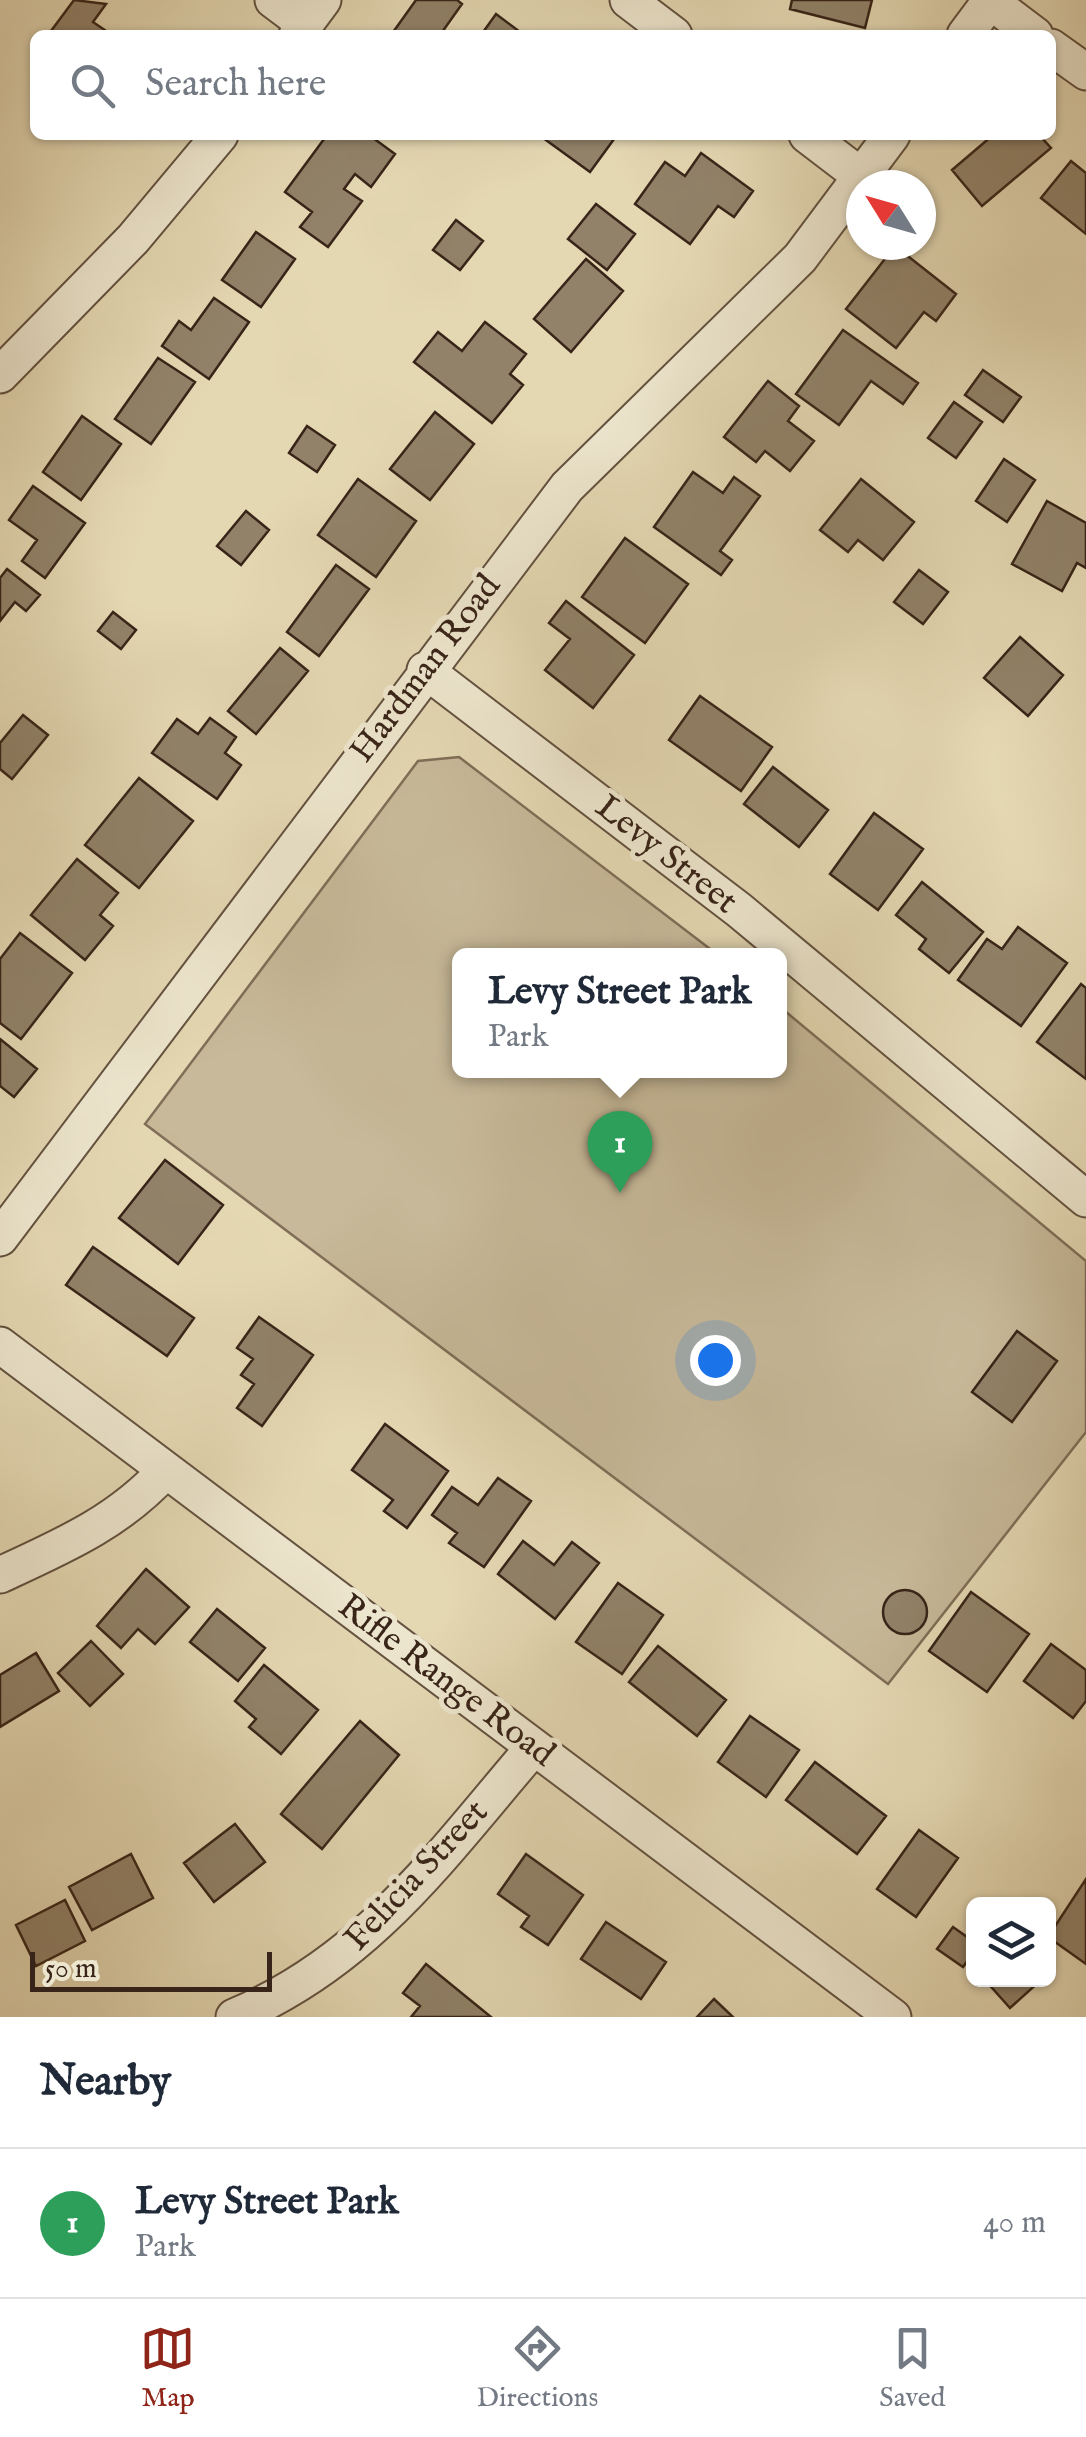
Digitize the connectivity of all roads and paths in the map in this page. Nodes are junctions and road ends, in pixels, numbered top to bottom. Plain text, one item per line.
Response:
1 (272, 0) edge
2 (628, 0) edge
3 (990, 1) edge
4 (308, 20) edge
5 (667, 30) edge
6 (969, 30) edge
7 (1028, 30) edge
8 (1056, 51) edge
9 (1086, 72) edge
10 (216, 140) edge
11 (814, 140) edge
12 (888, 140) edge
13 (853, 170) edge
14 (867, 170) edge
15 (846, 198) edge
16 (0, 375) edge
17 (424, 670) junction
18 (784, 948) edge
19 (787, 950) edge
20 (1086, 1200) edge
21 (0, 1238) edge
22 (0, 1345) edge
23 (166, 1470) junction
24 (0, 1575) edge
25 (534, 1747) junction
26 (234, 2017) edge
27 (893, 2017) edge

1 - 4 street
2 - 5 street
3 - 6 street
3 - 7 street
8 - 9 street
10 - 16 street
11 - 13 street
12 - 14 street, Hardman Road
15 - 17 street, Hardman Road
17 - 18 street, Levy Street
17 - 21 street, Hardman Road
19 - 20 street, Levy Street
22 - 23 street, Rifle Range Road
23 - 24 street
23 - 25 street, Rifle Range Road
25 - 26 street, Felicia Street
25 - 27 street, Rifle Range Road

